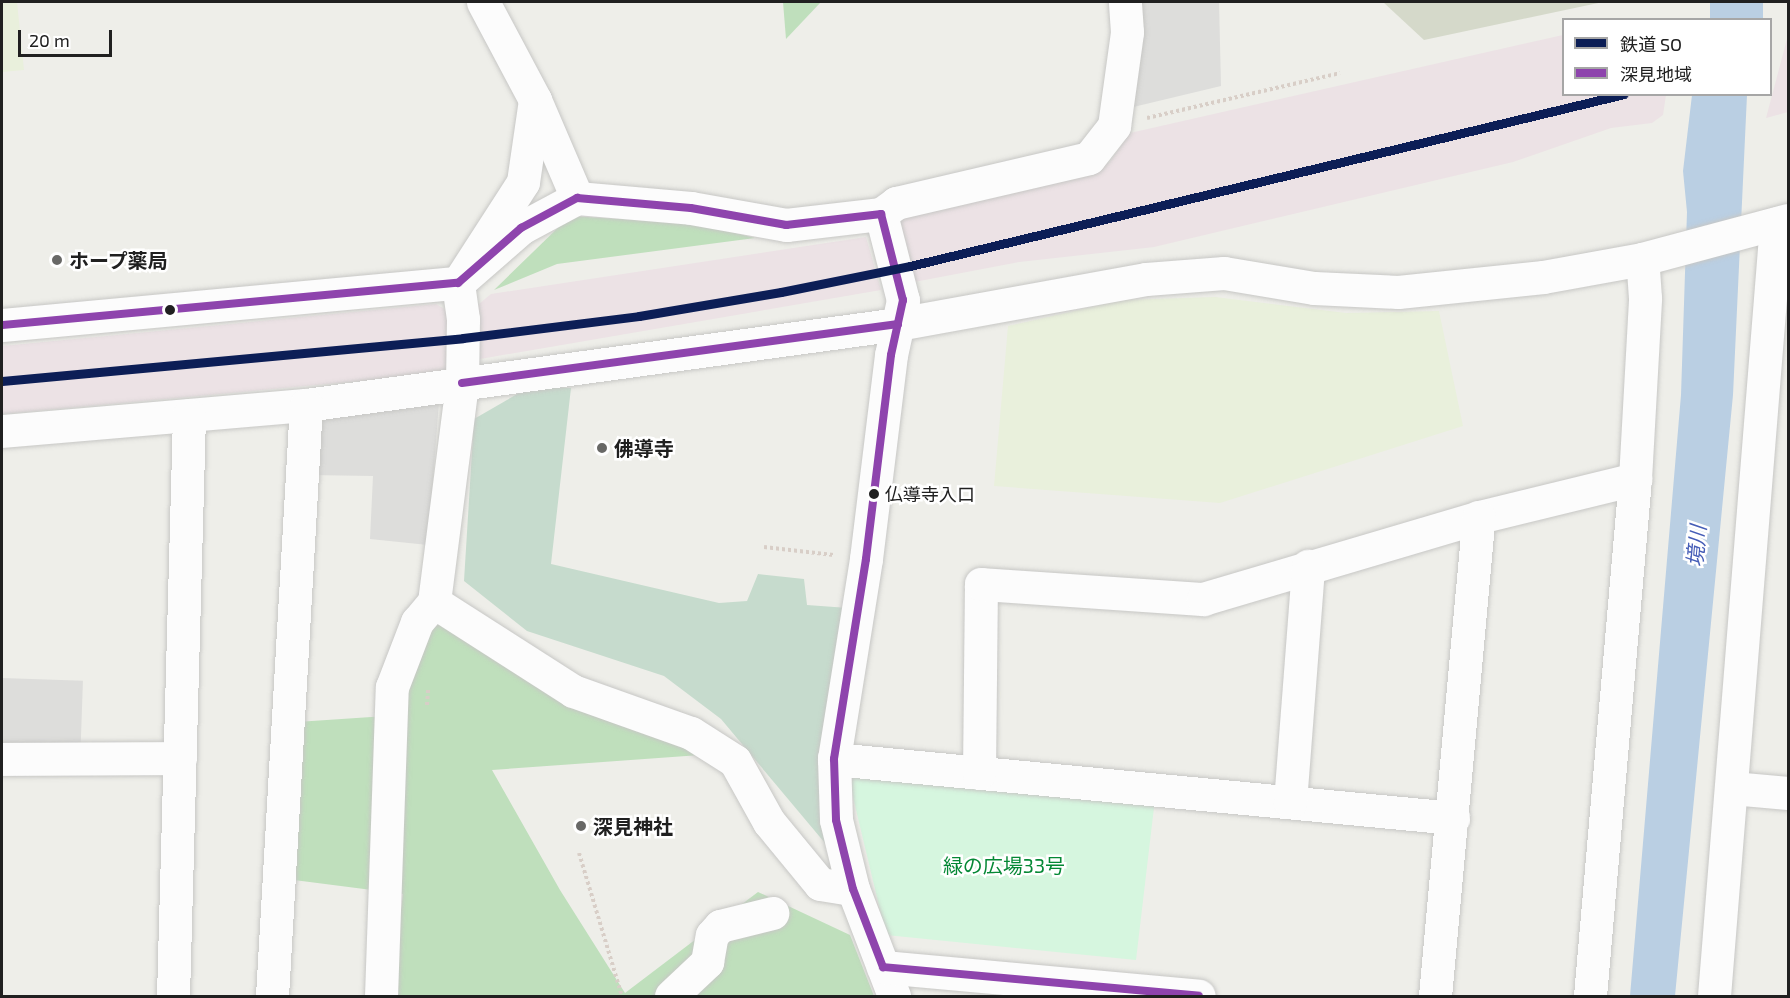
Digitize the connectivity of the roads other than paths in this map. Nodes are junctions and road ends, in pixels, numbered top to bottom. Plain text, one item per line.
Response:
1 (483, 2) edge
2 (1125, 2) edge
3 (535, 100) junction
4 (576, 198) junction
5 (881, 214) junction
6 (1777, 223) edge
7 (1642, 259) junction
8 (458, 284) junction
9 (2, 324) edge
10 (898, 324) junction
11 (462, 383) junction
12 (306, 405) junction
13 (189, 415) junction
14 (2, 431) edge
15 (1635, 479) junction
16 (1479, 517) junction
17 (1308, 566) junction
18 (434, 602) junction
19 (180, 758) junction
20 (2, 759) edge
21 (834, 759) junction
22 (979, 773) junction
23 (1732, 788) junction
24 (1788, 793) edge
25 (1290, 802) junction
26 (1453, 818) junction
27 (853, 889) junction
28 (772, 913) dead end
29 (889, 982) edge
30 (173, 996) edge
31 (272, 996) edge
32 (381, 996) edge
33 (671, 996) edge
34 (1199, 996) edge
35 (1435, 996) edge
36 (1590, 996) edge
37 (1714, 996) edge

1 - 3 street
2 - 5 street
3 - 4 street
3 - 8 street
4 - 5 street
4 - 8 street
5 - 10 street
6 - 7 street
6 - 23 street
7 - 10 street
7 - 15 street
8 - 9 street
8 - 11 street
10 - 11 street
10 - 21 street
11 - 12 street
11 - 18 street
12 - 13 street
12 - 31 street
13 - 14 street
13 - 19 street
15 - 16 street
15 - 36 street
16 - 17 street
16 - 26 street
17 - 22 street
17 - 25 street
18 - 27 street
18 - 32 street
19 - 20 street
19 - 30 street
21 - 22 street
21 - 27 street
22 - 25 street
23 - 24 street
23 - 37 street
25 - 26 street
26 - 35 street
27 - 29 street
28 - 33 street
29 - 34 street

